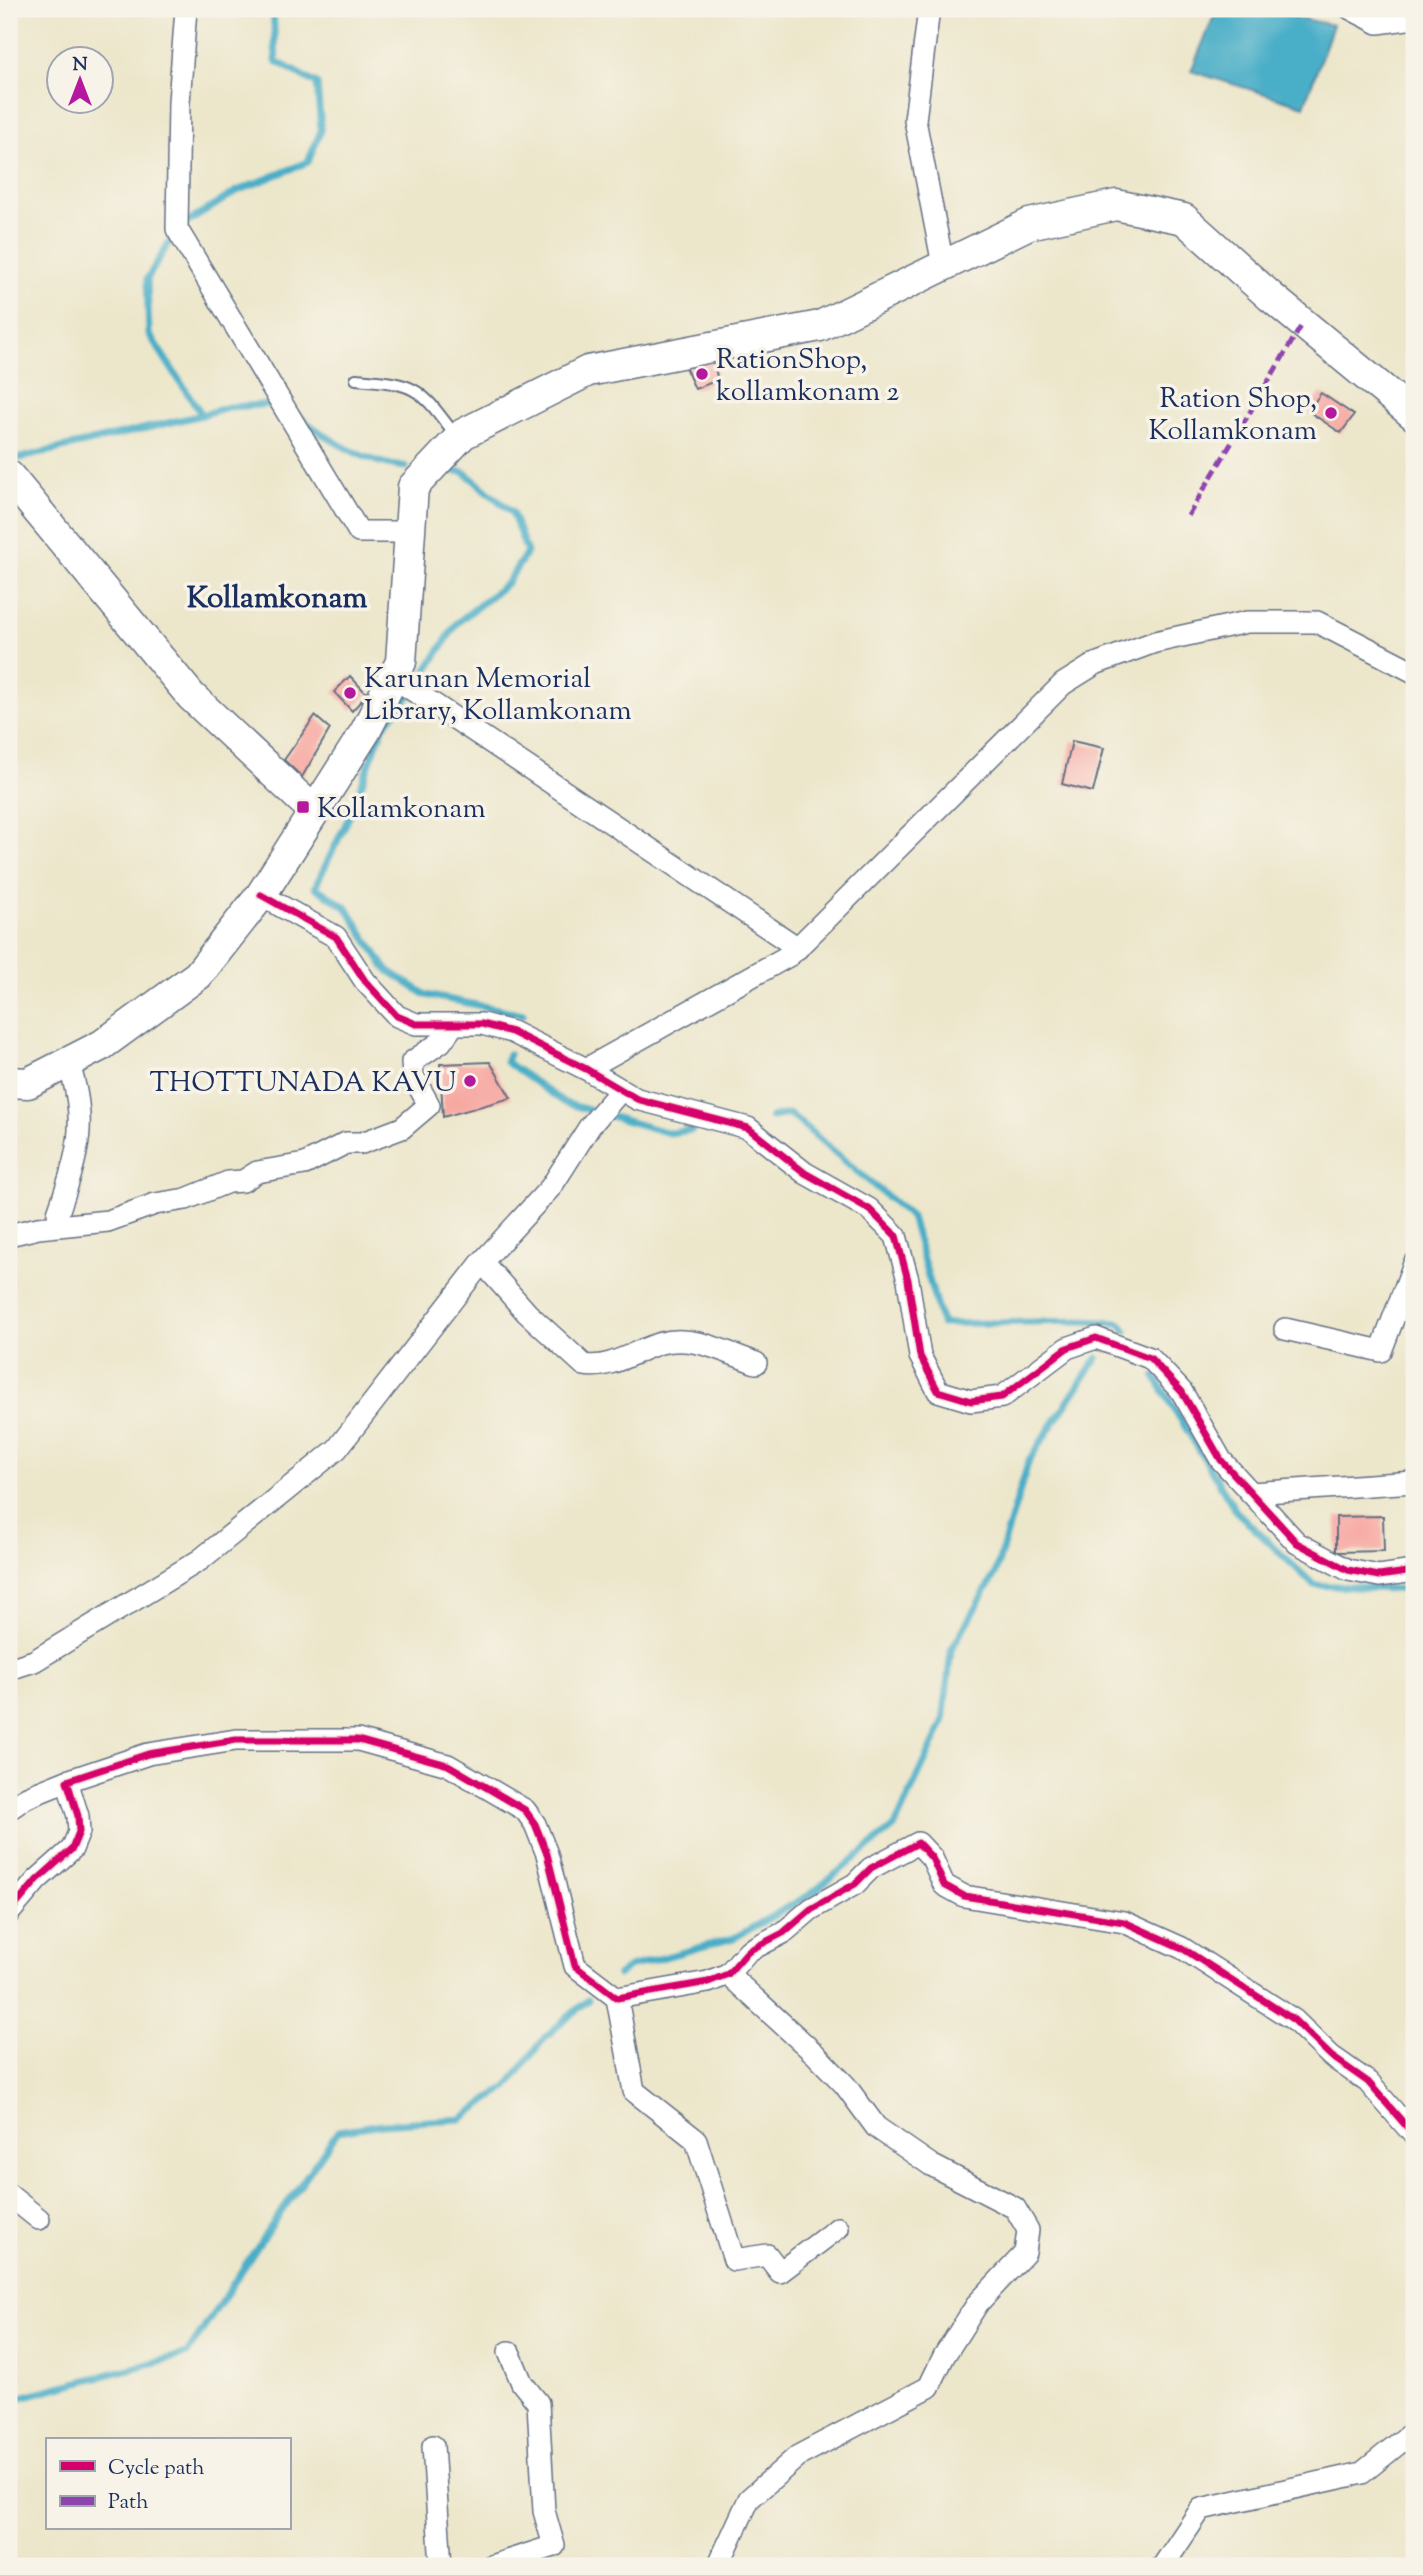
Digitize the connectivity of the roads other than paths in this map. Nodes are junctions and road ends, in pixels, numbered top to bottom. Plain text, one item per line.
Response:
1 (187, 9) edge
2 (929, 9) edge
3 (1351, 9) edge
4 (1414, 18) edge
5 (943, 265) junction
6 (356, 379) dead end
7 (1414, 415) edge
8 (458, 439) junction
9 (9, 476) edge
10 (409, 532) junction
11 (1414, 672) edge
12 (397, 679) junction
13 (314, 811) junction
14 (261, 895) junction
15 (798, 948) junction
16 (454, 1024) junction
17 (68, 1062) junction
18 (586, 1069) junction
19 (9, 1082) edge
20 (616, 1096) junction
21 (58, 1213) dead end
22 (9, 1235) edge
23 (482, 1262) junction
24 (1414, 1264) edge
25 (1285, 1329) dead end
26 (756, 1363) dead end
27 (1414, 1482) edge
28 (1251, 1493) junction
29 (1414, 1571) edge
30 (9, 1669) edge
31 (67, 1781) junction
32 (9, 1809) edge
33 (9, 1913) edge
34 (727, 1974) junction
35 (617, 1998) junction
36 (1414, 2135) edge
37 (9, 2195) edge
38 (39, 2219) dead end
39 (838, 2228) dead end
40 (509, 2352) dead end
41 (1414, 2431) edge
42 (433, 2446) dead end
43 (442, 2566) edge
44 (491, 2566) edge
45 (718, 2566) edge
46 (1163, 2566) edge

1 - 10 street
2 - 5 street
3 - 4 street
5 - 7 main road
5 - 8 main road
6 - 8 lane
8 - 10 main road
9 - 13 main road
10 - 12 main road
11 - 15 street
12 - 13 main road
12 - 15 street
13 - 14 main road
14 - 16 street
14 - 17 main road
15 - 18 street
16 - 18 street
16 - 22 street
17 - 19 main road
17 - 21 street
18 - 20 street
20 - 23 street
20 - 28 street
23 - 26 street
23 - 30 street
24 - 25 street
27 - 28 street
28 - 29 street
31 - 32 street
31 - 33 street
31 - 35 street
34 - 35 street
34 - 36 street
34 - 45 street
35 - 39 street
37 - 38 street
40 - 44 street
41 - 46 street
42 - 43 street

